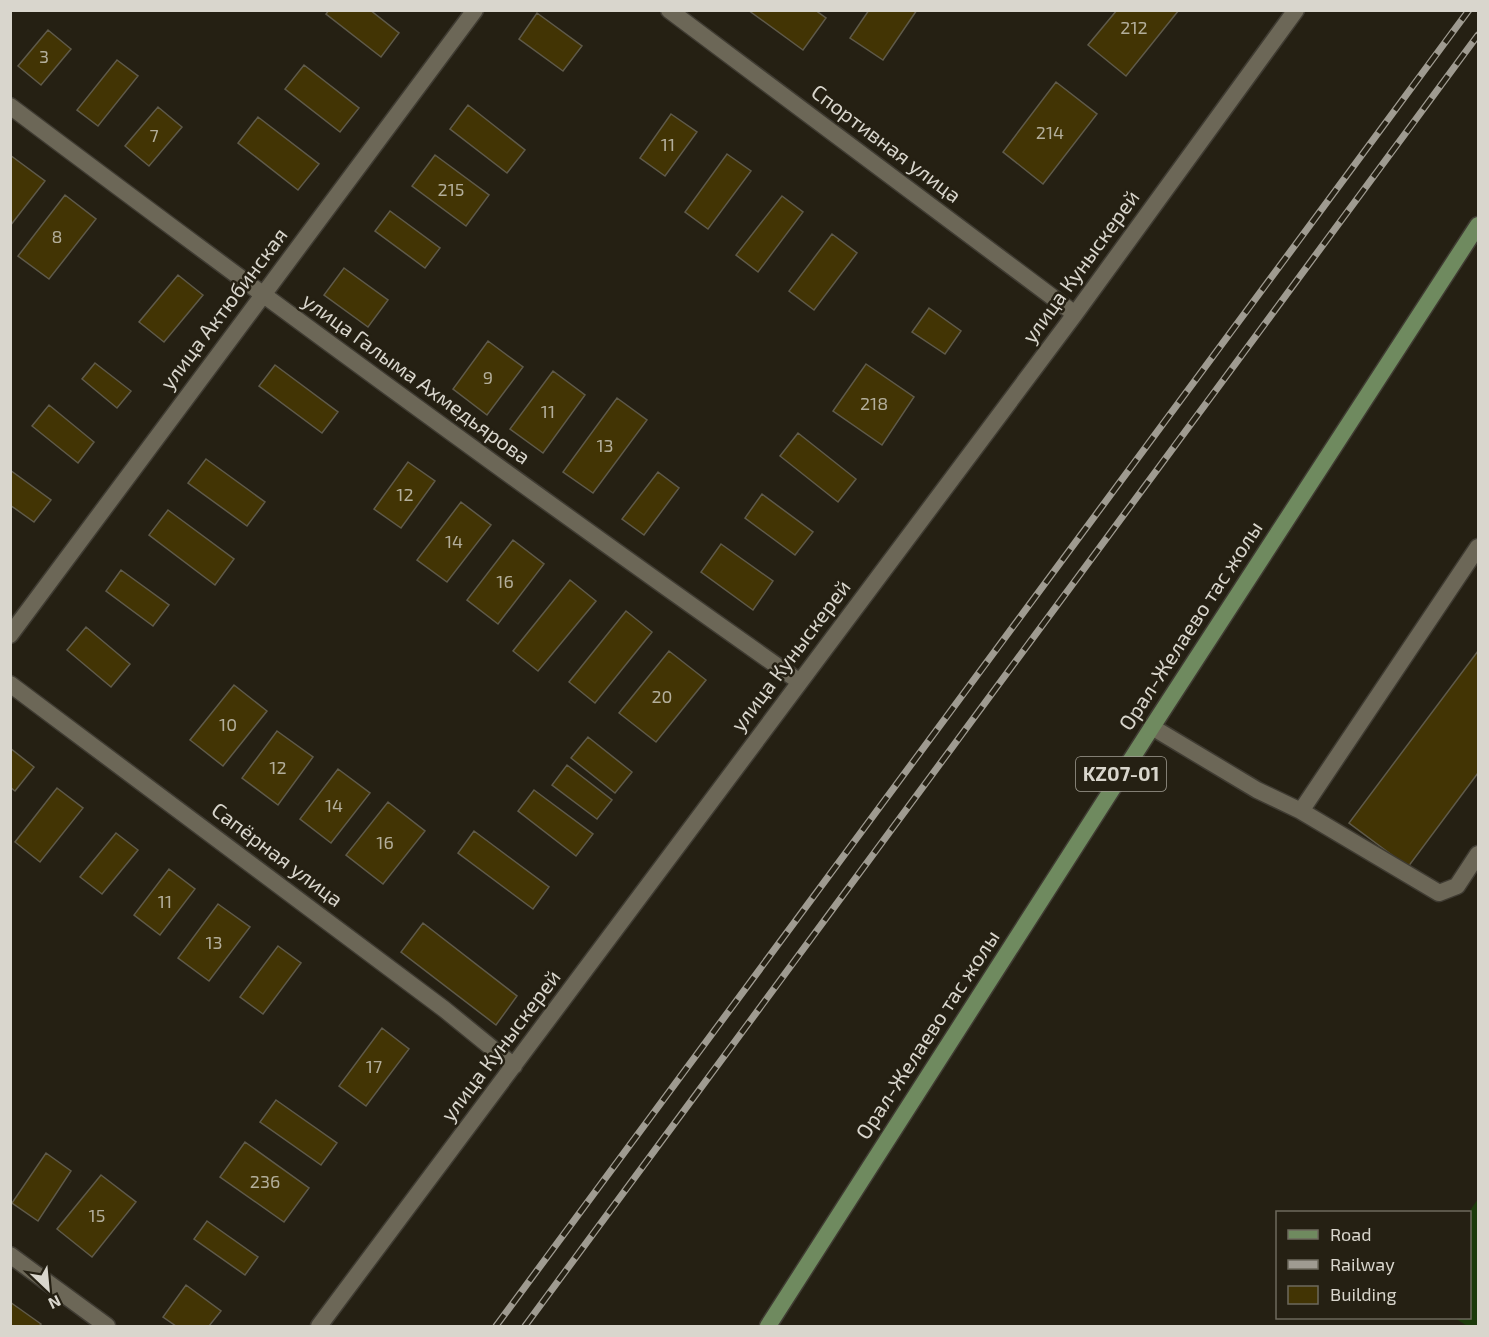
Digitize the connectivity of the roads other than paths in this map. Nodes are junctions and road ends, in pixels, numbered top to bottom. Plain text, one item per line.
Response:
1 (475, 10) edge
2 (669, 10) edge
3 (1296, 10) edge
4 (10, 106) edge
5 (1479, 225) edge
6 (262, 296) junction
7 (1075, 314) junction
8 (1479, 547) edge
9 (10, 635) edge
10 (800, 682) junction
11 (10, 684) edge
12 (1152, 727) junction
13 (1301, 812) junction
14 (1479, 854) edge
15 (514, 1066) junction
16 (10, 1255) edge
17 (107, 1326) edge
18 (319, 1326) edge
19 (768, 1326) edge

1 - 6 street, улица Актюбинская
2 - 7 street, Спортивная улица
3 - 7 street, улица Куныскерей
4 - 6 street, улица Галыма Ахмедьярова
5 - 12 main road, Орал-Желаево тас жолы / KZ07-01
6 - 9 street, улица Актюбинская
6 - 10 street, улица Галыма Ахмедьярова
7 - 10 street, улица Куныскерей
8 - 13 street
10 - 15 street, улица Куныскерей
11 - 15 street, Сапёрная улица
12 - 13 street
12 - 19 main road, Орал-Желаево тас жолы / KZ07-01
13 - 14 street
15 - 18 street, улица Куныскерей
16 - 17 street

